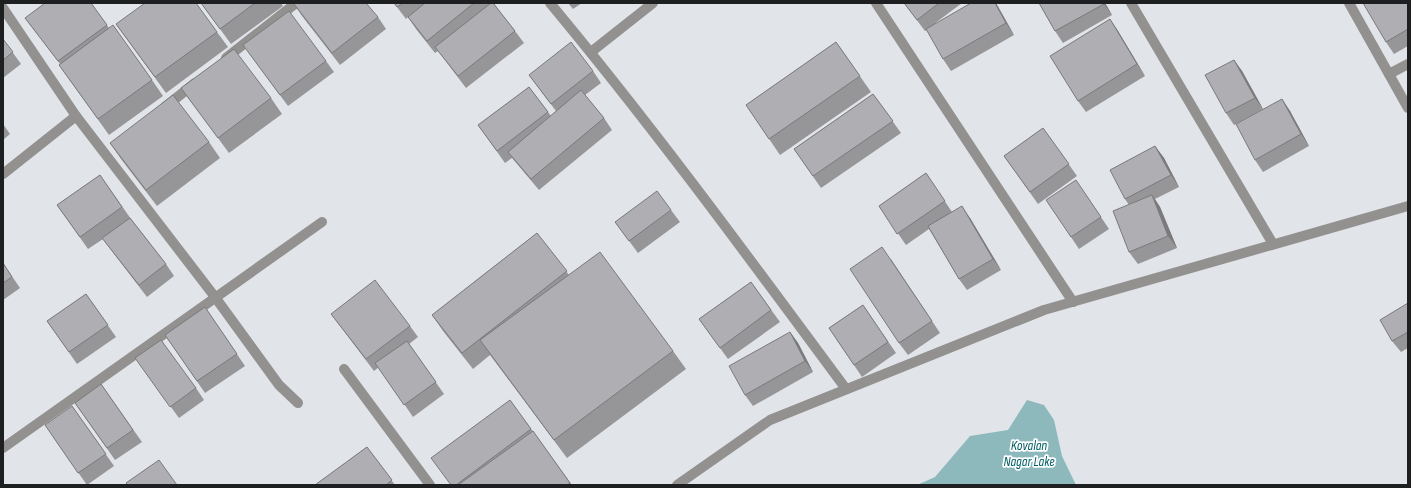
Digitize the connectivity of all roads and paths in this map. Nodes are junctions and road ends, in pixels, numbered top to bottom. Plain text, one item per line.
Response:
1 (296, 3) edge
2 (550, 3) edge
3 (653, 3) edge
4 (876, 3) edge
5 (1131, 3) edge
6 (1349, 3) edge
7 (3, 8) edge
8 (591, 52) junction
9 (221, 62) edge
10 (1408, 64) edge
11 (1389, 74) junction
12 (202, 77) edge
13 (1408, 108) edge
14 (158, 112) edge
15 (76, 116) junction
16 (115, 146) edge
17 (105, 154) junction
18 (3, 174) edge
19 (1408, 206) edge
20 (322, 222) dead end
21 (1273, 244) junction
22 (215, 297) junction
23 (1073, 302) junction
24 (344, 369) dead end
25 (846, 389) junction
26 (298, 403) dead end
27 (3, 448) edge
28 (430, 485) edge
29 (677, 485) edge

1 - 9 street
2 - 8 street
3 - 8 street
4 - 23 street
5 - 21 street
6 - 11 street
7 - 15 street
8 - 25 street
10 - 11 street
11 - 13 street
12 - 14 street
15 - 17 street
15 - 18 street
16 - 17 street
17 - 22 street
19 - 21 street
20 - 22 street
21 - 23 street
22 - 26 street
22 - 27 street
23 - 25 street
24 - 28 street
25 - 29 street

